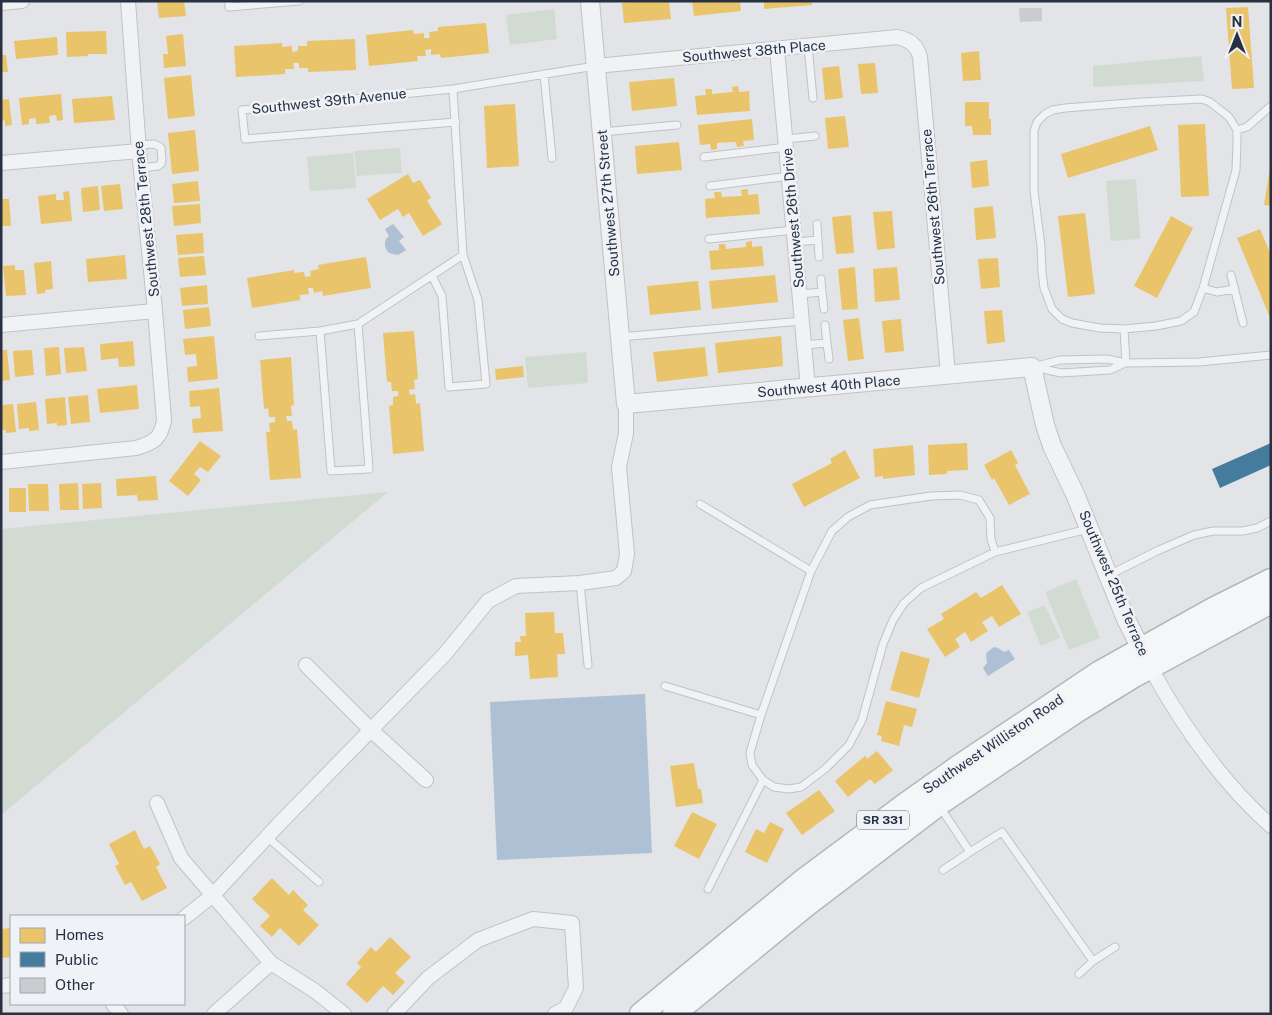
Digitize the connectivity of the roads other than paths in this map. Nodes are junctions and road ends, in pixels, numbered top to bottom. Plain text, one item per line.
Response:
1 (22, 1) edge
2 (128, 1) edge
3 (229, 1) edge
4 (299, 1) edge
5 (590, 1) edge
6 (1, 3) edge
7 (911, 42) joint
8 (808, 46) junction
9 (777, 48) junction
10 (596, 66) junction
11 (544, 74) junction
12 (453, 89) junction
13 (813, 98) dead end
14 (1271, 106) edge
15 (456, 122) junction
16 (677, 125) dead end
17 (1237, 130) junction
18 (601, 132) junction
19 (815, 136) dead end
20 (786, 143) junction
21 (139, 148) junction
22 (704, 157) dead end
23 (552, 158) dead end
24 (1, 163) edge
25 (140, 168) junction
26 (789, 176) junction
27 (710, 186) dead end
28 (817, 224) dead end
29 (794, 236) junction
30 (709, 240) dead end
31 (818, 240) junction
32 (463, 255) junction
33 (819, 257) dead end
34 (1231, 275) dead end
35 (432, 276) junction
36 (821, 279) dead end
37 (1203, 288) junction
38 (1235, 289) junction
39 (822, 292) junction
40 (800, 294) junction
41 (824, 309) dead end
42 (155, 311) junction
43 (802, 321) junction
44 (1243, 323) dead end
45 (1, 324) edge
46 (358, 324) junction
47 (825, 325) dead end
48 (1124, 329) junction
49 (320, 331) junction
50 (259, 336) dead end
51 (620, 337) junction
52 (827, 343) junction
53 (804, 345) junction
54 (1271, 355) edge
55 (829, 359) dead end
56 (1126, 363) junction
57 (1032, 367) junction
58 (948, 374) junction
59 (808, 388) junction
60 (626, 404) junction
61 (1, 462) edge
62 (700, 504) dead end
63 (1271, 521) edge
64 (1090, 528) junction
65 (995, 552) junction
66 (811, 571) junction
67 (1109, 575) junction
68 (1271, 580) edge
69 (580, 583) junction
70 (1271, 602) edge
71 (1145, 658) junction
72 (306, 665) dead end
73 (588, 665) dead end
74 (664, 686) dead end
75 (761, 715) junction
76 (371, 730) junction
77 (426, 780) dead end
78 (763, 780) junction
79 (157, 804) dead end
80 (939, 804) junction
81 (1271, 826) edge
82 (267, 837) junction
83 (970, 852) junction
84 (943, 870) dead end
85 (320, 882) dead end
86 (708, 889) dead end
87 (213, 895) junction
88 (185, 917) edge
89 (1115, 947) dead end
90 (1093, 962) junction
91 (271, 963) junction
92 (1079, 974) dead end
93 (214, 1014) edge
94 (344, 1014) edge
95 (394, 1014) edge
96 (555, 1014) edge
97 (641, 1014) edge
98 (674, 1014) edge

1 - 6 street
2 - 21 street, Southwest 28th Terrace
3 - 4 lane
5 - 10 street, Southwest 27th Street
7 - 8 street, Southwest 38th Place
7 - 58 street, Southwest 26th Terrace
8 - 9 street, Southwest 38th Place
8 - 13 lane
9 - 10 street, Southwest 38th Place
9 - 20 street, Southwest 26th Drive
10 - 11 lane, Southwest 39th Avenue
10 - 18 street, Southwest 27th Street
11 - 12 lane, Southwest 39th Avenue
11 - 23 lane
12 - 15 lane
12 - 15 lane, Southwest 39th Avenue
14 - 17 lane
15 - 32 lane
16 - 18 lane
17 - 37 lane
17 - 48 lane
18 - 51 street, Southwest 27th Street
19 - 20 lane
20 - 22 lane
20 - 26 street, Southwest 26th Drive
21 - 24 street
21 - 25 street, Southwest 28th Terrace
21 - 25 lane
25 - 42 street, Southwest 28th Terrace
26 - 27 lane
26 - 29 street, Southwest 26th Drive
28 - 31 lane
29 - 30 lane
29 - 31 lane
29 - 40 street, Southwest 26th Drive
31 - 33 lane
32 - 35 lane
32 - 35 lane
34 - 38 lane
35 - 46 lane
36 - 39 lane
37 - 38 lane
37 - 48 lane
38 - 44 lane
39 - 40 lane
39 - 41 lane
40 - 43 street, Southwest 26th Drive
42 - 45 street
42 - 61 street, Southwest 28th Terrace
43 - 51 lane
43 - 53 street, Southwest 26th Drive
46 - 49 lane
46 - 49 lane
47 - 52 lane
48 - 56 lane
49 - 50 lane
51 - 60 street, Southwest 27th Street
52 - 53 lane
52 - 55 lane
53 - 59 street, Southwest 26th Drive
54 - 56 lane, Southwest 40th Place
56 - 57 lane, Southwest 40th Place
56 - 57 lane, Southwest 40th Place
57 - 58 street, Southwest 40th Place
57 - 64 street, Southwest 25th Terrace
58 - 59 street, Southwest 40th Place
59 - 60 street, Southwest 40th Place
60 - 69 street
62 - 66 lane
63 - 67 lane
64 - 65 lane
64 - 67 street, Southwest 25th Terrace
65 - 66 lane
65 - 78 lane
66 - 75 lane
67 - 71 street, Southwest 25th Terrace
68 - 71 highway, Southwest Williston Road / SR 331
69 - 73 lane
69 - 76 street
70 - 71 highway, Southwest Williston Road / SR 331
71 - 80 highway, Southwest Williston Road / SR 331
71 - 81 street, Southwest 25th Terrace
71 - 97 highway, Southwest Williston Road / SR 331
72 - 76 street
74 - 75 lane
75 - 78 lane
76 - 77 street
76 - 82 street
78 - 86 lane
79 - 87 street
80 - 83 lane
80 - 98 highway, Southwest Williston Road / SR 331
82 - 85 lane
82 - 87 street
83 - 84 lane
83 - 90 lane
87 - 88 street
87 - 91 street
89 - 90 lane
90 - 92 lane
91 - 93 street
91 - 94 street
95 - 96 street

